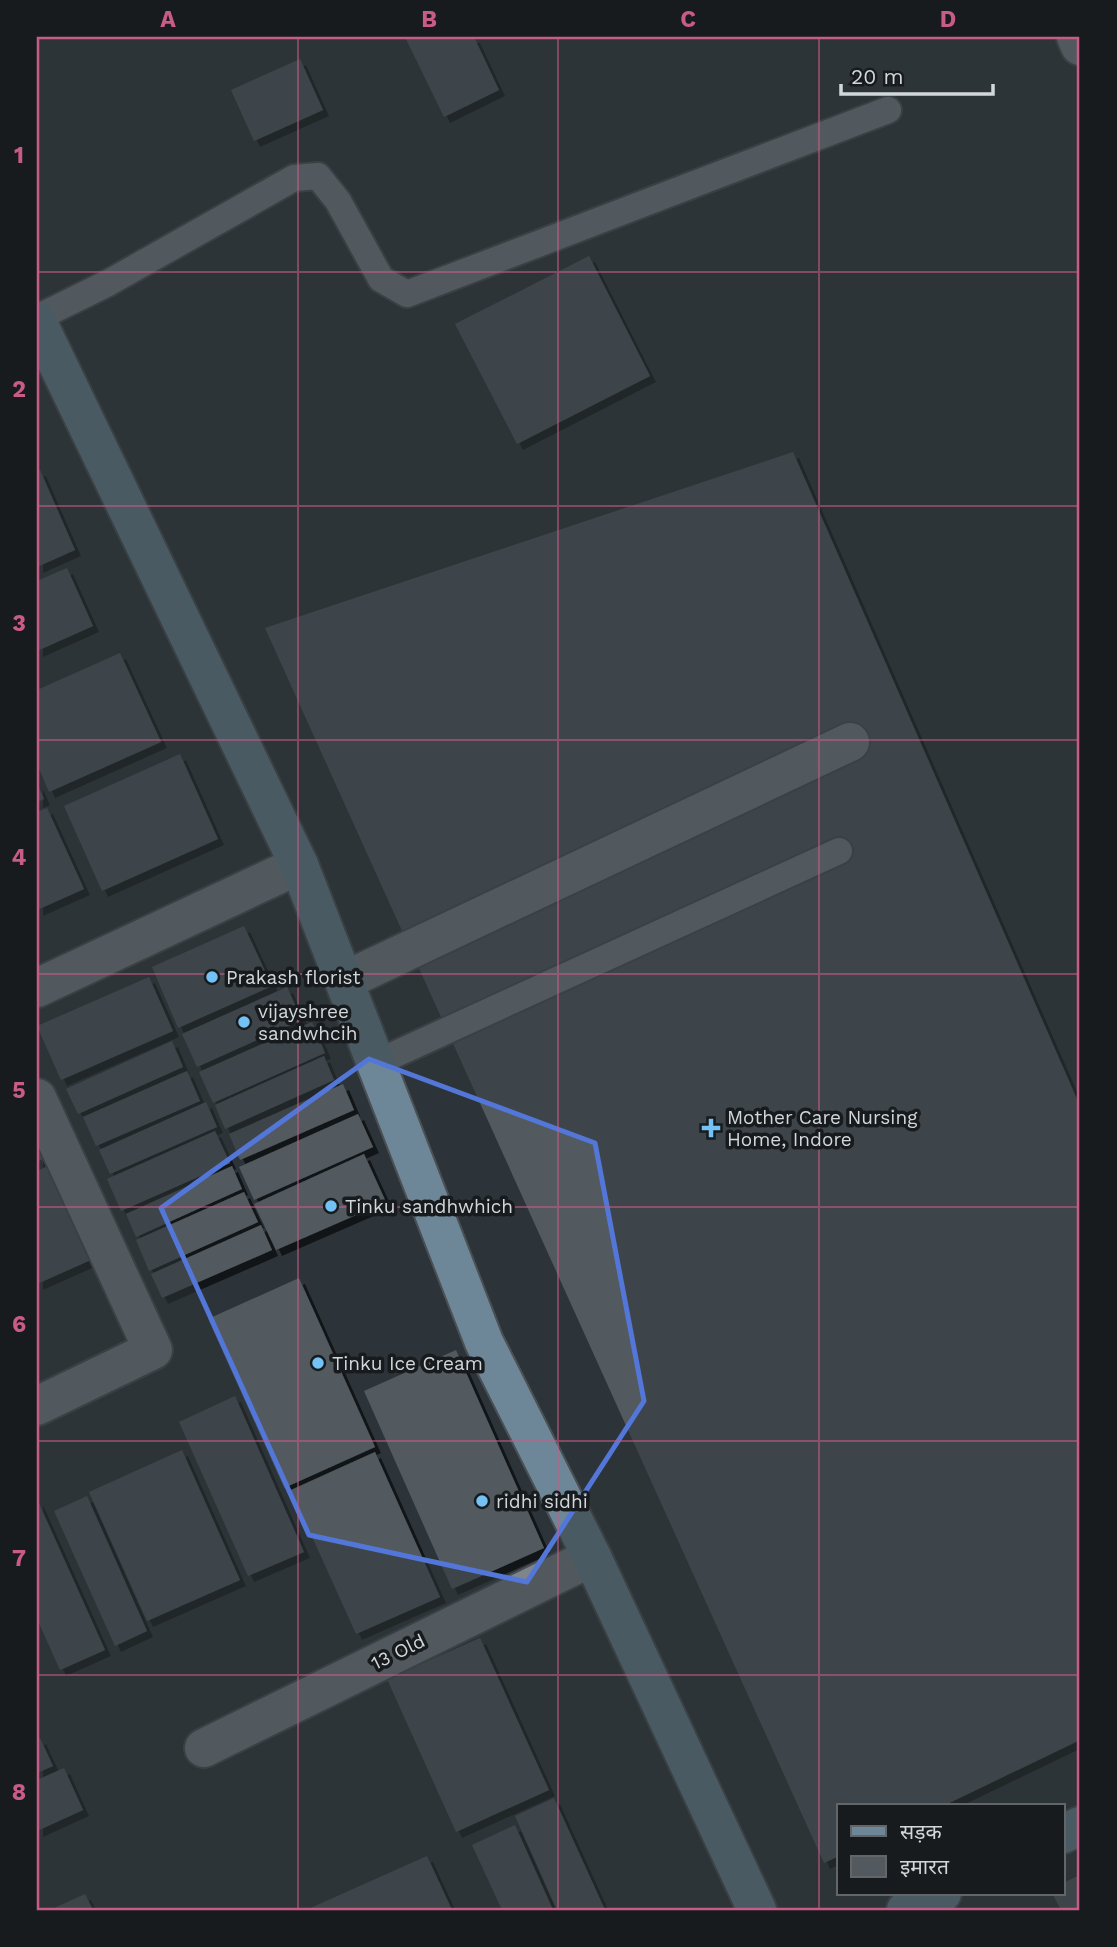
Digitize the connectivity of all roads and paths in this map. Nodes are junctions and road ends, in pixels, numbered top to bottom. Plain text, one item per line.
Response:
1 (1076, 37) edge
2 (1080, 46) edge
3 (888, 110) dead end
4 (37, 319) edge
5 (850, 742) dead end
6 (839, 851) dead end
7 (299, 865) junction
8 (344, 981) junction
9 (37, 988) edge
10 (376, 1063) junction
11 (37, 1098) edge
12 (37, 1406) edge
13 (592, 1557) junction
14 (204, 1748) dead end
15 (1080, 1826) edge
16 (1064, 1834) edge
17 (938, 1895) edge
18 (757, 1910) edge
19 (906, 1910) edge

1 - 2 street
3 - 4 lane
4 - 7 street
5 - 8 street
6 - 10 lane
7 - 8 street
7 - 9 street
8 - 10 street
10 - 13 street
11 - 12 street
13 - 14 street, 13 Old
13 - 18 street
15 - 16 street
17 - 19 street

